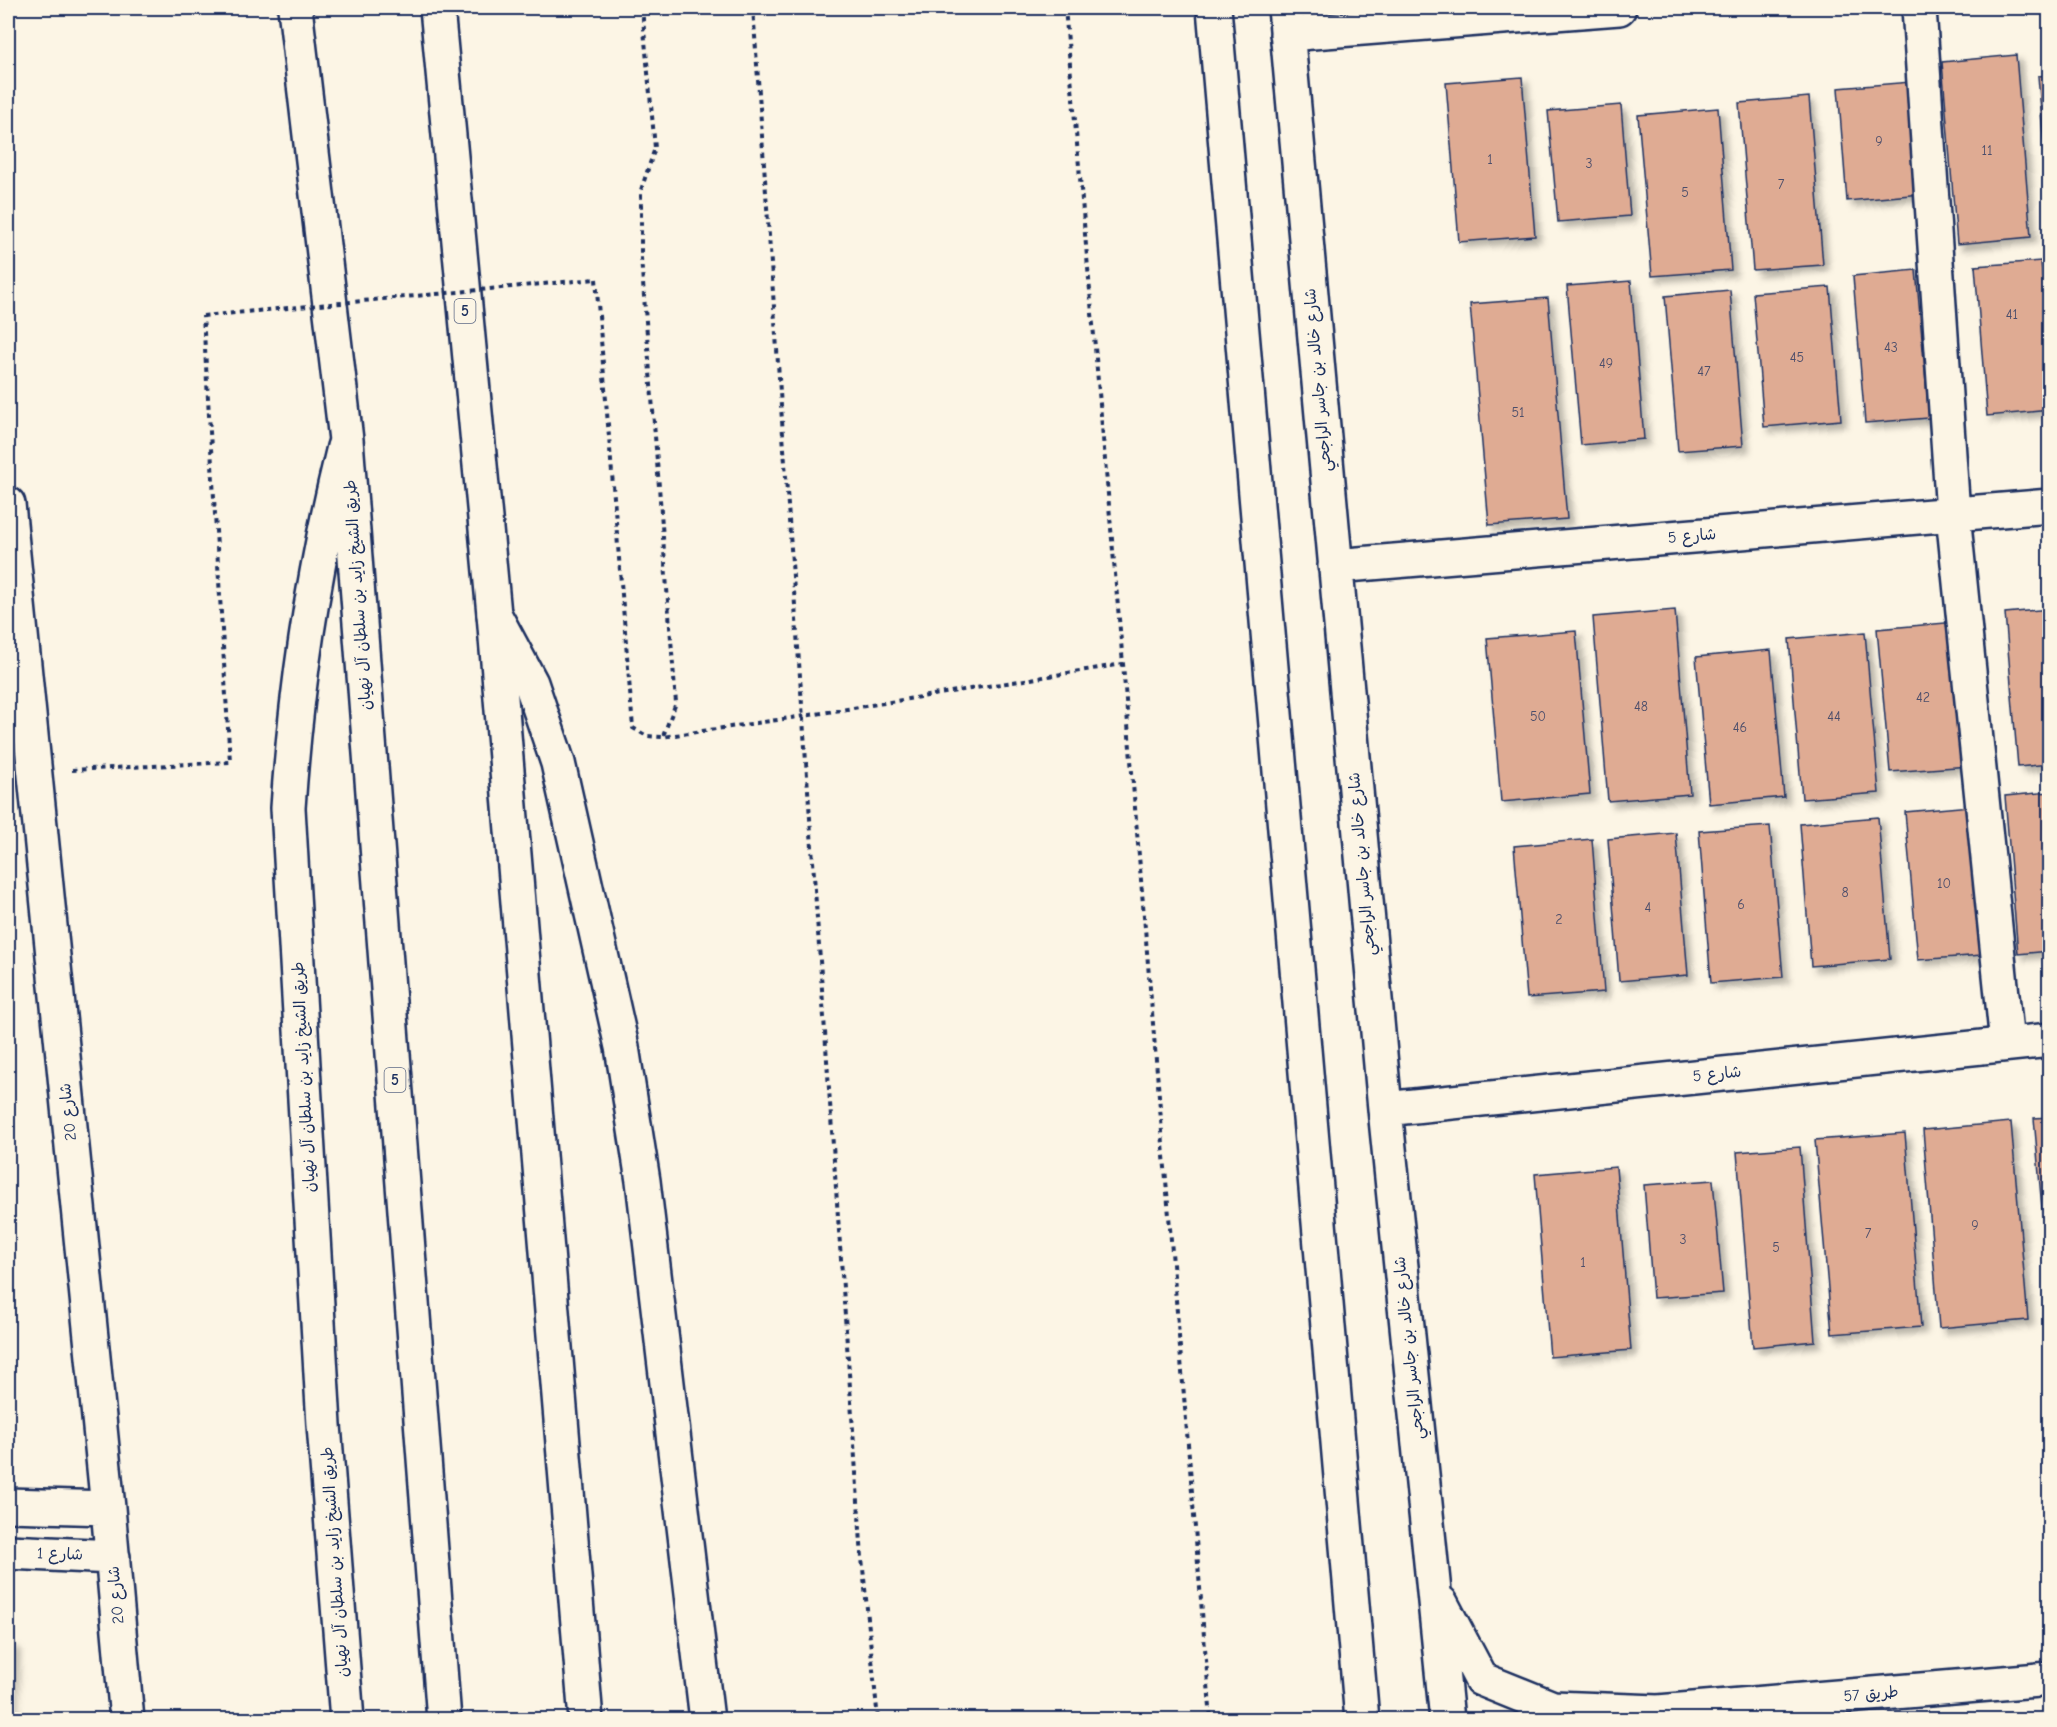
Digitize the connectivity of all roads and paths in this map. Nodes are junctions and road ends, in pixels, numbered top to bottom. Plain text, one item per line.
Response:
1 (295, 8) edge
2 (436, 8) edge
3 (642, 8) edge
4 (753, 8) edge
5 (1065, 8) edge
6 (1214, 8) edge
7 (1619, 8) edge
8 (1919, 8) edge
9 (1286, 21) edge
10 (346, 440) junction
11 (8, 504) edge
12 (2049, 506) edge
13 (1953, 514) junction
14 (1335, 566) junction
15 (494, 614) junction
16 (1123, 663) junction
17 (804, 716) junction
18 (662, 737) junction
19 (33, 772) junction
20 (2049, 1040) edge
21 (2007, 1044) junction
22 (1385, 1109) junction
23 (8, 1505) edge
24 (108, 1508) junction
25 (8, 1552) edge
26 (112, 1557) junction
27 (1432, 1585) junction
28 (2049, 1680) edge
29 (1654, 1716) edge
30 (127, 1719) edge
31 (347, 1719) edge
32 (444, 1719) edge
33 (586, 1719) edge
34 (707, 1719) edge
35 (878, 1719) edge
36 (1211, 1719) edge
37 (1362, 1719) edge
38 (1447, 1719) edge

1 - 10 main road, طريق الشيخ زايد بن سلطان آل نهيان / 5
2 - 15 main road, 5
3 - 18 path
4 - 17 path
5 - 16 path
6 - 37 main road
7 - 9 main road
8 - 13 main road
9 - 14 main road, شارع خالد بن جاسر الراجحي
10 - 31 main road, طريق الشيخ زايد بن سلطان آل نهيان
10 - 32 main road, طريق الشيخ زايد بن سلطان آل نهيان / 5
11 - 19 main road, شارع 20
12 - 13 main road, شارع 5
13 - 14 main road, شارع 5
13 - 21 main road
14 - 22 main road, شارع خالد بن جاسر الراجحي
15 - 33 main road, 5
15 - 34 main road
16 - 17 path
16 - 36 path
17 - 18 path
17 - 35 path
18 - 19 path, bridge
19 - 24 main road, شارع 20
20 - 21 main road, شارع 5
21 - 22 main road, شارع 5
22 - 27 main road, شارع خالد بن جاسر الراجحي
23 - 24 main road
24 - 26 main road, شارع 20
25 - 26 main road, شارع 1
26 - 30 main road, شارع 20
27 - 29 main road, طريق 57
27 - 38 main road, شارع خالد بن جاسر الراجحي
28 - 29 main road, طريق 57

